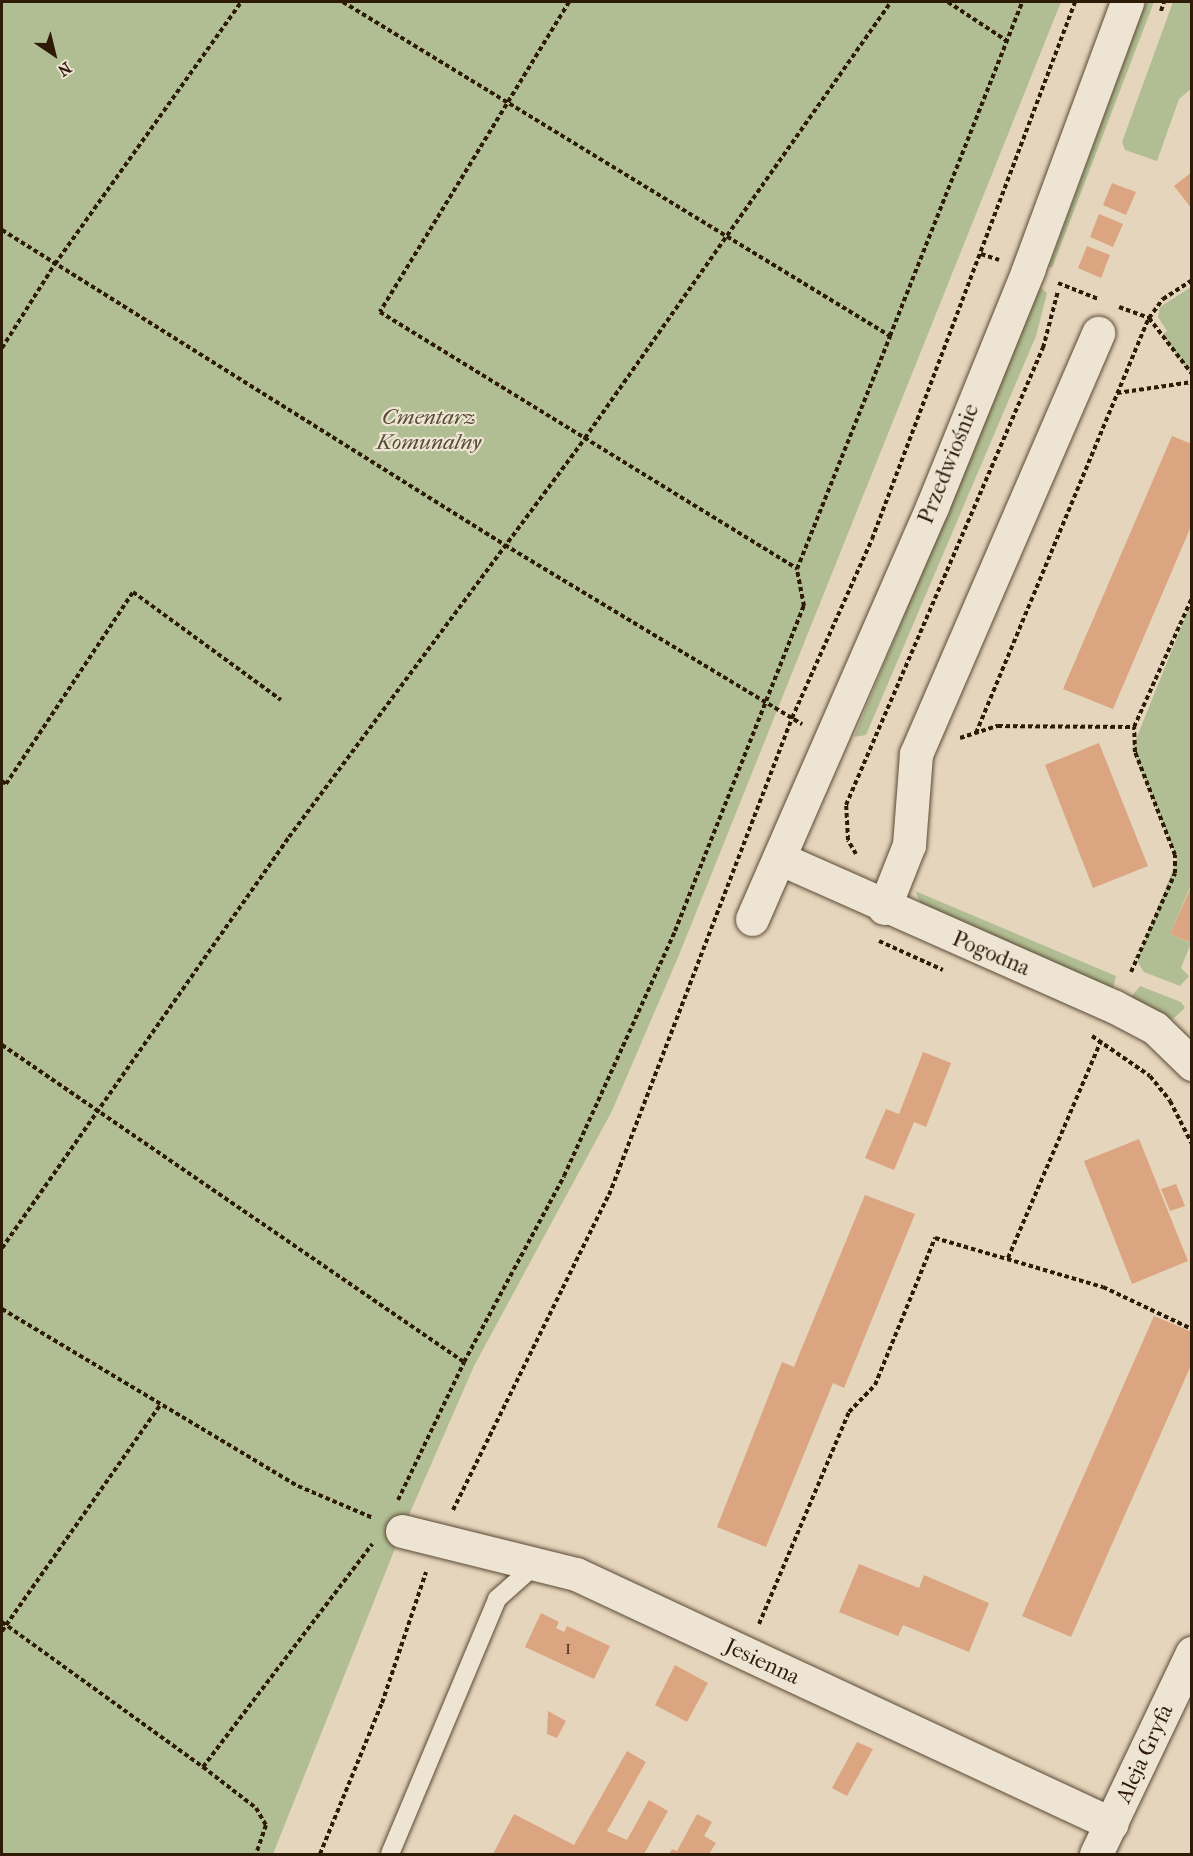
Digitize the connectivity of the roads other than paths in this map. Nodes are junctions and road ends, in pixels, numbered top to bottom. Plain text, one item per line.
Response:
1 (1127, 2) edge
2 (1098, 333) dead end
3 (781, 859) junction
4 (884, 908) junction
5 (752, 919) dead end
6 (1191, 1064) edge
7 (395, 1528) road end
8 (532, 1567) junction
9 (1191, 1653) edge
10 (1112, 1824) junction
11 (390, 1854) edge
12 (1096, 1854) edge

1 - 3 street, Przedwiośnie
2 - 4 street
3 - 4 street, Pogodna
3 - 5 street, Przedwiośnie
4 - 6 street, Pogodna
7 - 8 street, Jesienna
8 - 10 street, Jesienna
8 - 11 lane
9 - 10 street, Aleja Gryfa
10 - 12 street, Aleja Gryfa

